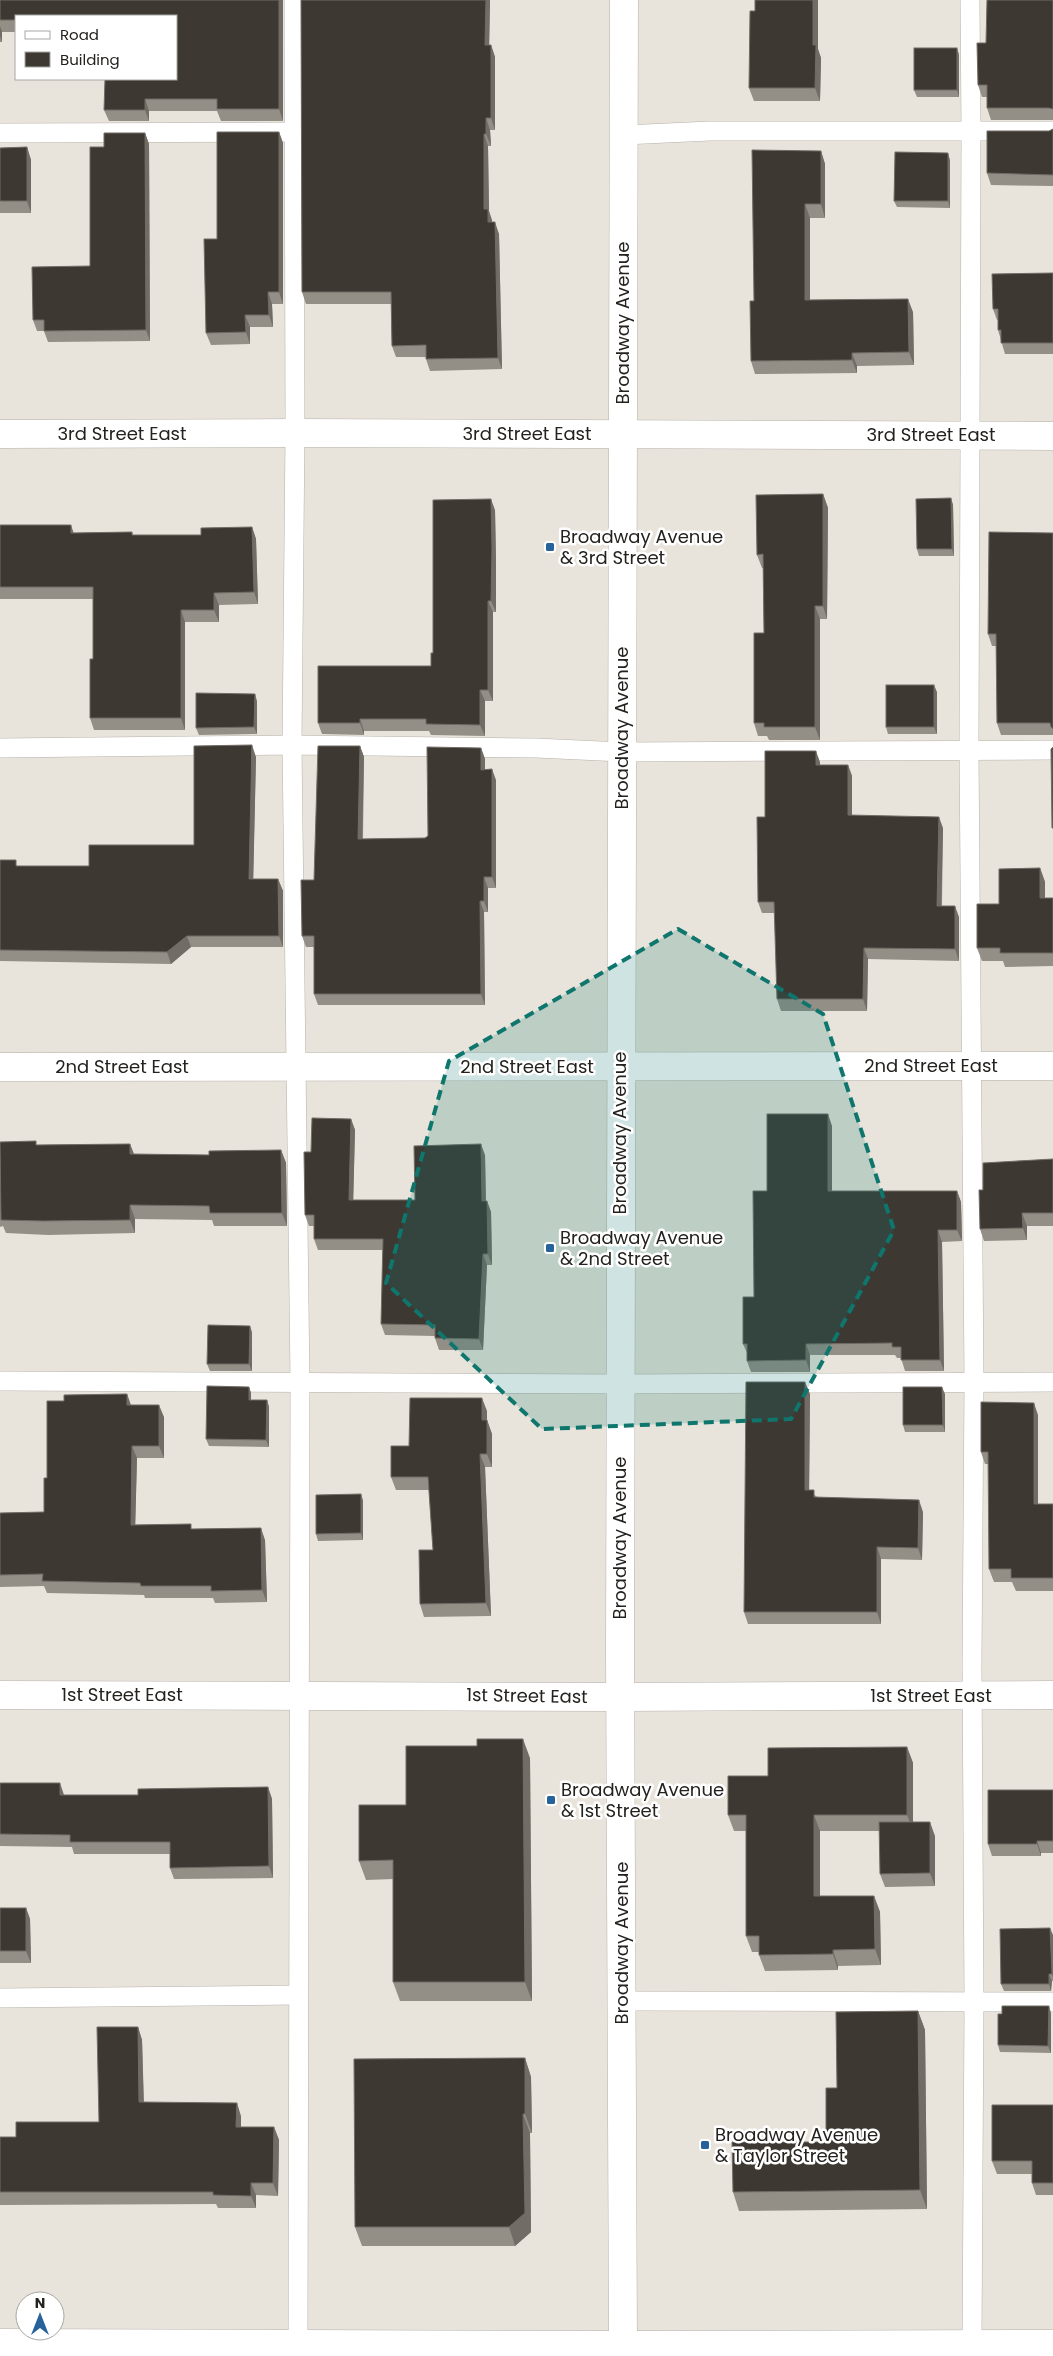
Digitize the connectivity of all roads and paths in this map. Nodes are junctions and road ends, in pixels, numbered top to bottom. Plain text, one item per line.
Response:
1 (294, 0) edge
2 (624, 0) edge
3 (970, 0) edge
4 (1053, 131) edge
5 (295, 132) junction
6 (972, 132) junction
7 (0, 133) edge
8 (624, 135) junction
9 (295, 433) junction
10 (0, 434) edge
11 (623, 435) junction
12 (971, 435) junction
13 (1053, 436) edge
14 (292, 745) junction
15 (0, 748) edge
16 (969, 750) junction
17 (1053, 750) edge
18 (622, 752) junction
19 (972, 1066) junction
20 (1053, 1066) edge
21 (0, 1067) edge
22 (297, 1067) junction
23 (620, 1067) junction
24 (0, 1381) edge
25 (300, 1382) junction
26 (974, 1382) junction
27 (1053, 1382) edge
28 (620, 1384) junction
29 (299, 1694) junction
30 (0, 1695) edge
31 (972, 1696) junction
32 (1053, 1696) edge
33 (620, 1697) junction
34 (297, 1995) junction
35 (0, 1998) edge
36 (622, 2001) junction
37 (1053, 2002) edge
38 (974, 2003) junction
39 (0, 2343) edge
40 (1053, 2344) edge
41 (972, 2345) junction
42 (299, 2350) edge
43 (623, 2350) edge
44 (856, 2350) edge

1 - 5 lane
2 - 8 street, Broadway Avenue
3 - 6 lane
4 - 6 lane
5 - 7 lane
5 - 9 lane
6 - 8 lane
6 - 12 lane
8 - 11 street, Broadway Avenue
9 - 10 street, 3rd Street East
9 - 11 street, 3rd Street East
9 - 14 lane
11 - 12 street, 3rd Street East
11 - 18 street, Broadway Avenue
12 - 13 street, 3rd Street East
12 - 16 lane
14 - 15 lane
14 - 18 lane
14 - 22 lane
16 - 17 lane
16 - 18 lane
16 - 19 lane
18 - 23 street, Broadway Avenue
19 - 20 street, 2nd Street East
19 - 23 street, 2nd Street East
19 - 26 lane
21 - 22 street, 2nd Street East
22 - 23 street, 2nd Street East
22 - 25 lane
23 - 28 street, Broadway Avenue
24 - 25 lane
25 - 28 lane
25 - 29 lane
26 - 27 lane
26 - 28 lane
26 - 31 lane
28 - 33 street, Broadway Avenue
29 - 30 street, 1st Street East
29 - 33 street, 1st Street East
29 - 34 lane
31 - 32 street, 1st Street East
31 - 33 street, 1st Street East
31 - 38 lane
33 - 36 street, Broadway Avenue
34 - 35 lane
34 - 42 lane
36 - 38 lane
36 - 43 street, Broadway Avenue
37 - 38 lane
38 - 41 lane
39 - 42 street
40 - 41 street
41 - 44 street
42 - 43 street
43 - 44 street

